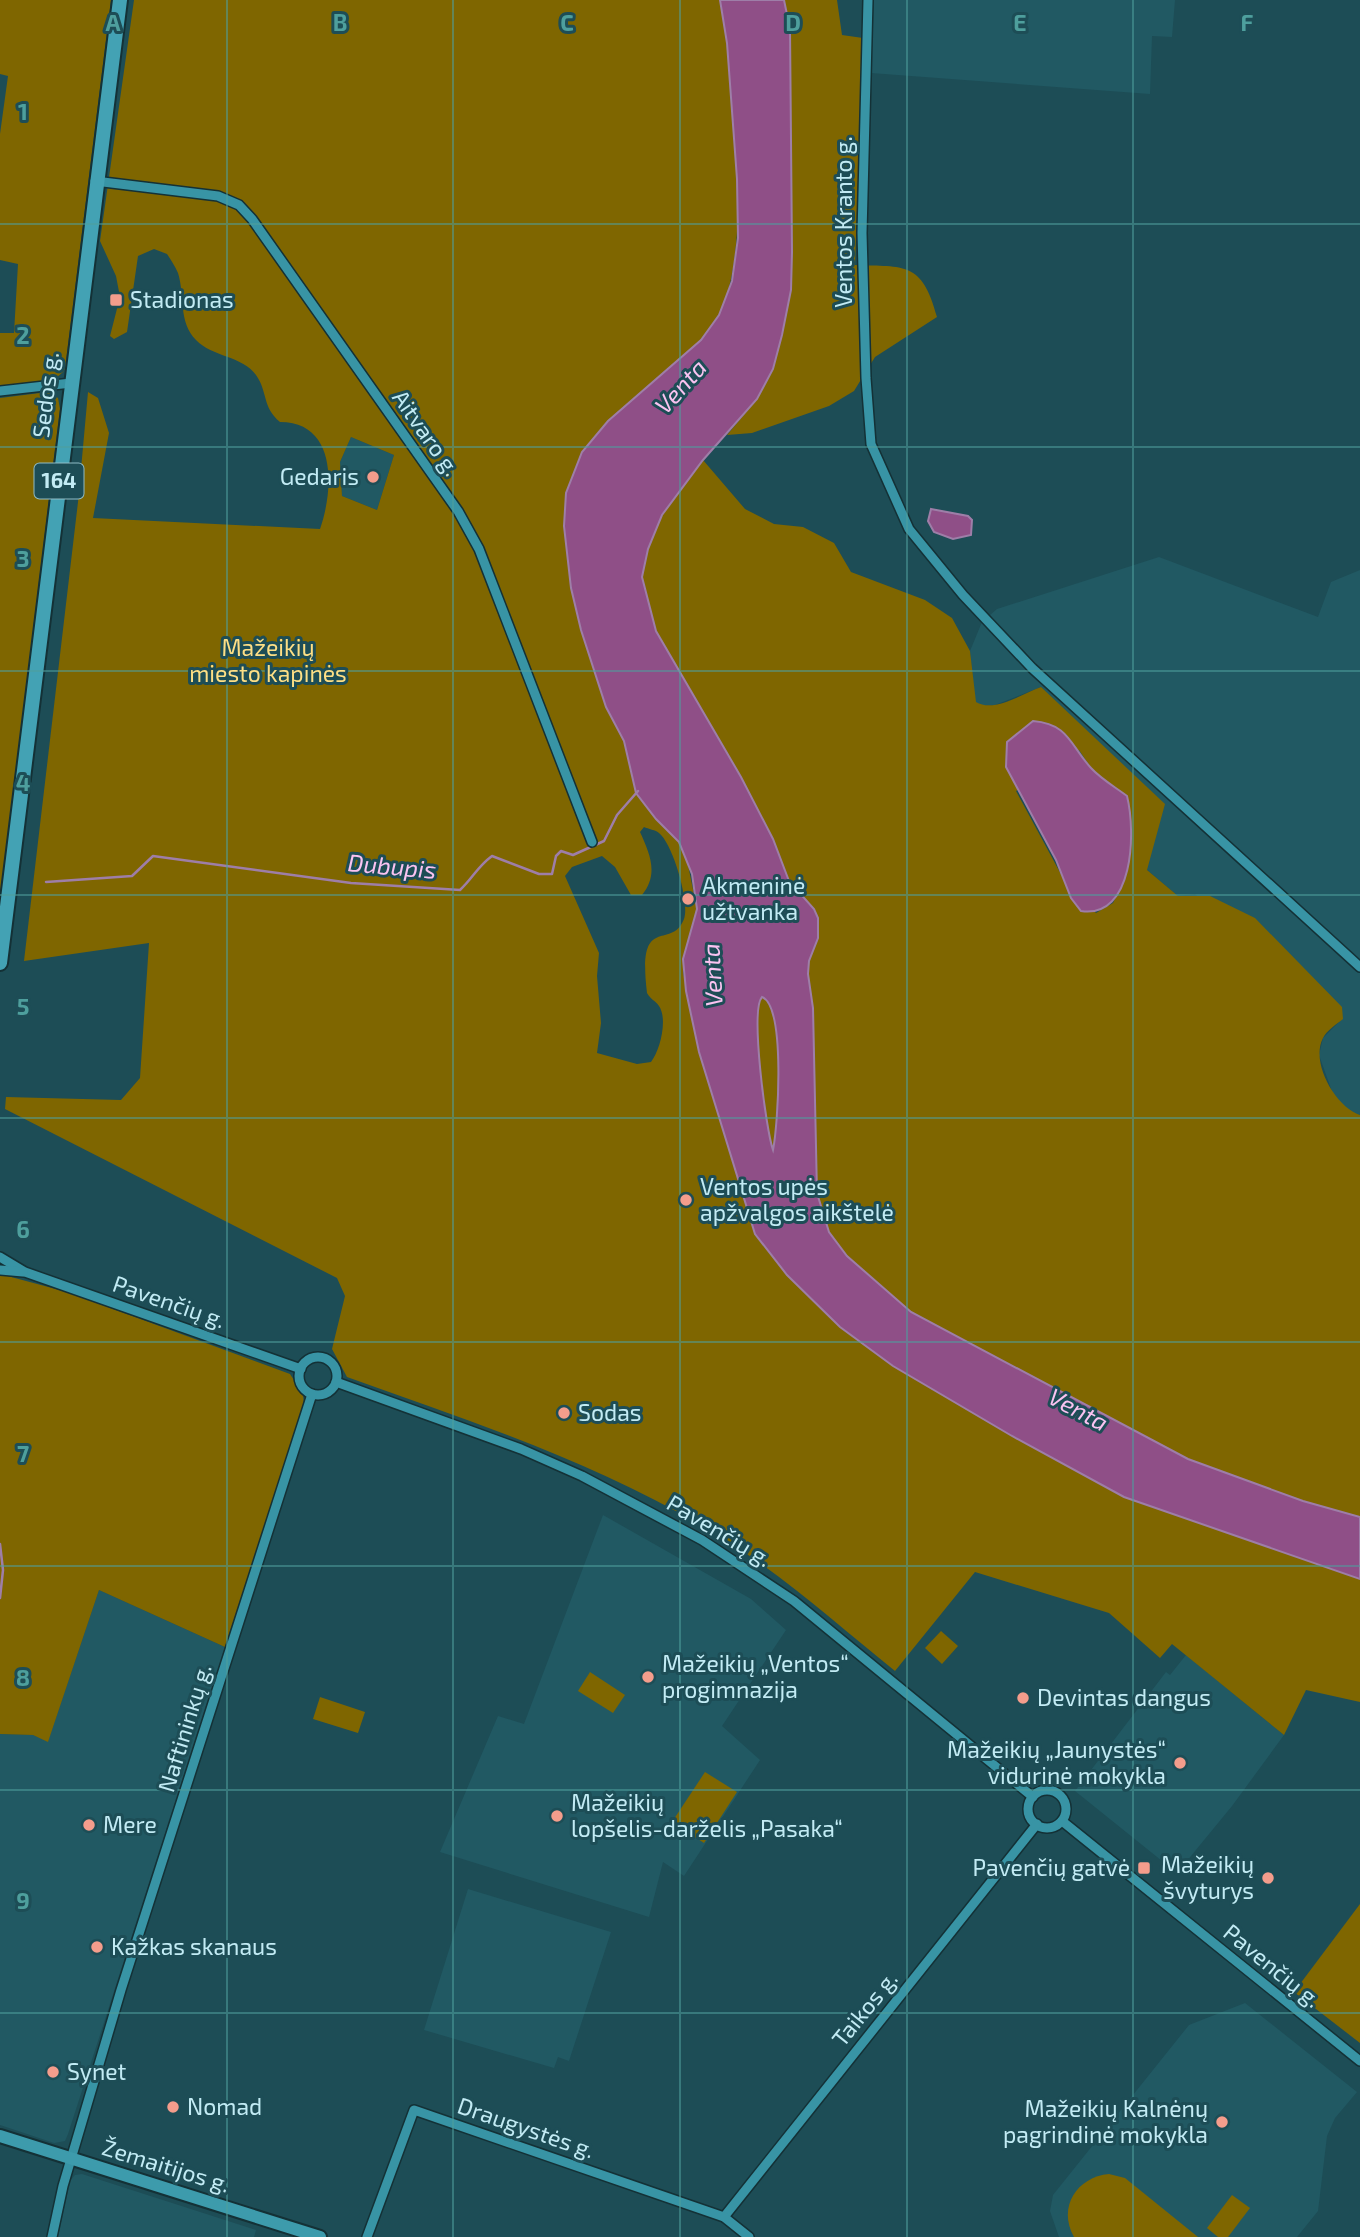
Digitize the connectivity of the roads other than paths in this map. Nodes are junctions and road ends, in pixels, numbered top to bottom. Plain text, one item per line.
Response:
1 (120, 0) edge
2 (868, 0) edge
3 (95, 181) junction
4 (71, 383) junction
5 (0, 391) edge
6 (592, 842) dead end
7 (0, 963) edge
8 (1360, 967) edge
9 (0, 1257) edge
10 (0, 1270) edge
11 (25, 1272) junction
12 (301, 1369) junction
13 (336, 1382) junction
14 (312, 1394) junction
15 (1032, 1797) junction
16 (1062, 1821) junction
17 (1037, 1824) junction
18 (1360, 2061) edge
19 (0, 2136) edge
20 (71, 2158) junction
21 (724, 2217) junction
22 (52, 2237) edge
23 (320, 2237) edge
24 (367, 2237) edge
25 (749, 2237) edge

1 - 3 main road, Sedos g. / 164
2 - 8 street, Ventos Kranto g.
3 - 4 main road, Sedos g. / 164
3 - 6 street, Aitvaro g.
4 - 5 street
4 - 7 main road, Sedos g. / 164
9 - 11 street, Pavenčių g.
10 - 11 street, Pavenčių g.
11 - 12 street, Pavenčių g.
12 - 13 street
12 - 14 street
13 - 14 street
13 - 15 street, Pavenčių g.
14 - 20 street, Naftininkų g.
15 - 16 street
15 - 17 street
16 - 17 street
16 - 18 street, Pavenčių g.
17 - 21 street, Taikos g.
19 - 20 main road, Žemaitijos g.
20 - 22 street, Naftininkų g.
20 - 23 main road, Žemaitijos g.
21 - 24 street, Draugystės g.
21 - 25 street, Draugystės g.

